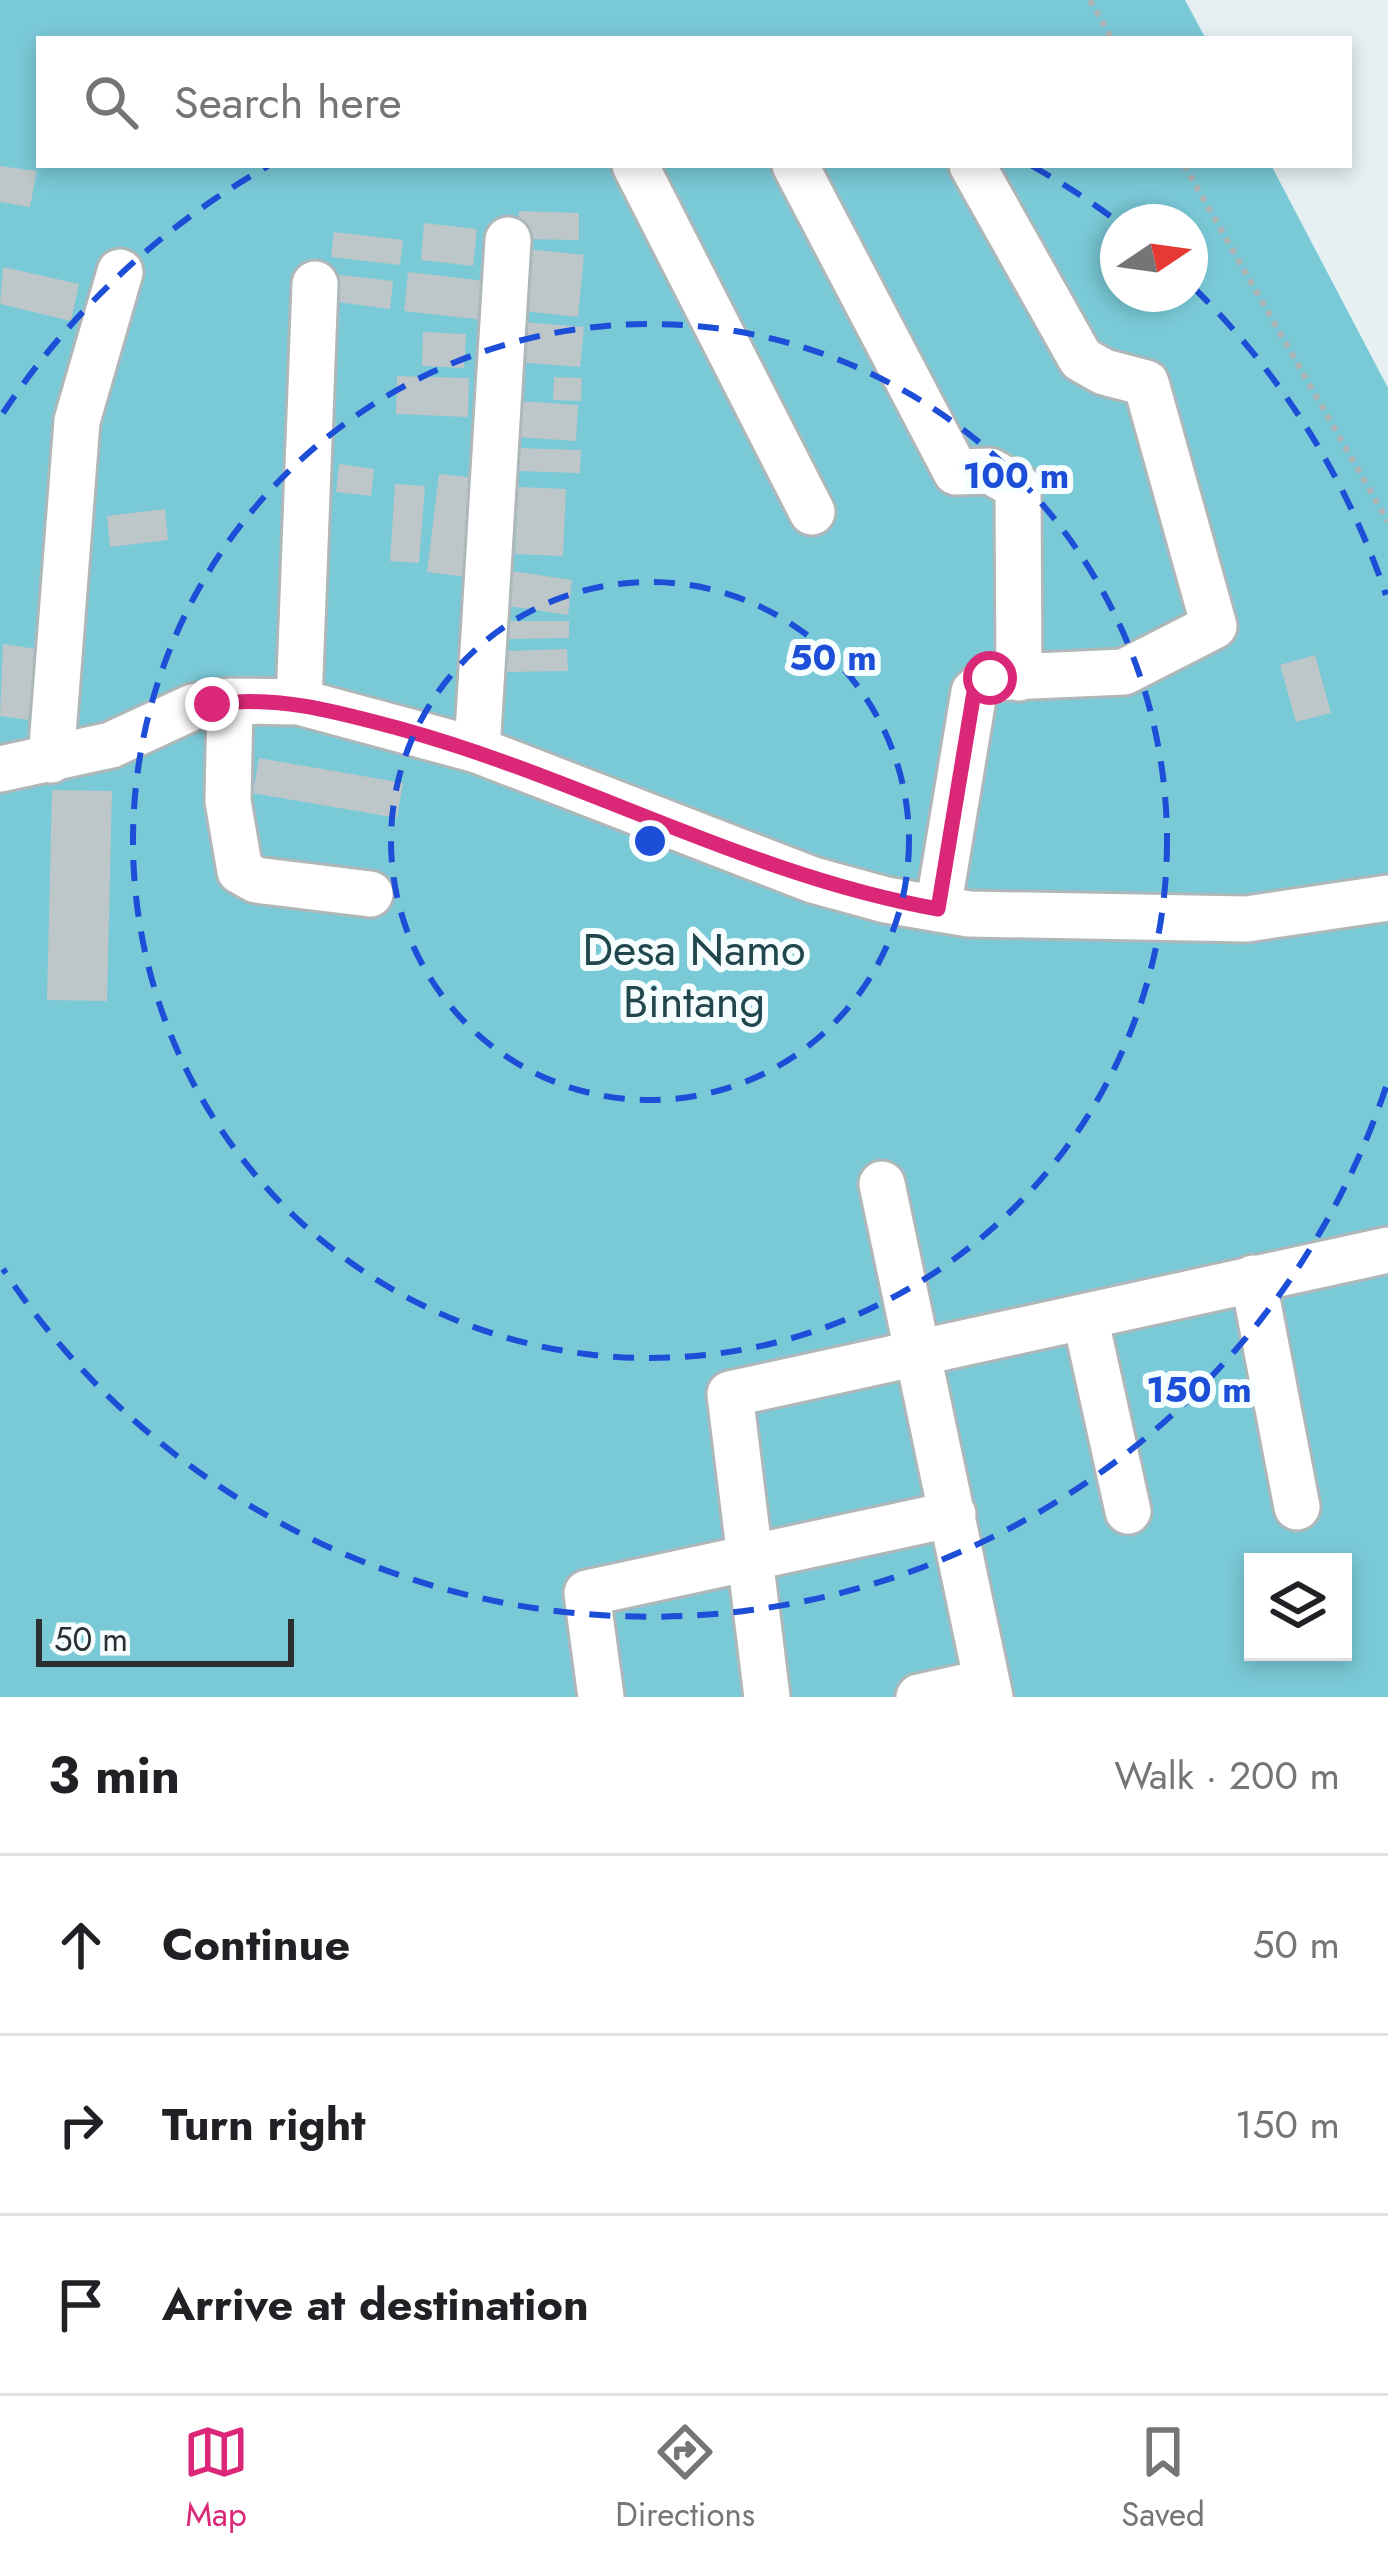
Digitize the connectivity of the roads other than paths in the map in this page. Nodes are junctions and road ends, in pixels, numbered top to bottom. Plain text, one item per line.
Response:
1 (637, 168) edge
2 (797, 168) edge
3 (974, 168) edge
4 (508, 240) dead end
5 (120, 272) dead end
6 (315, 284) dead end
7 (812, 512) dead end
8 (1019, 678) junction
9 (230, 701) junction
10 (299, 702) junction
11 (477, 750) junction
12 (51, 760) junction
13 (0, 769) edge
14 (370, 894) dead end
15 (1388, 898) edge
16 (938, 909) junction
17 (882, 1184) dead end
18 (1388, 1250) edge
19 (1253, 1278) junction
20 (1085, 1317) junction
21 (920, 1354) junction
22 (1297, 1507) dead end
23 (1128, 1511) dead end
24 (953, 1514) junction
25 (749, 1560) junction
26 (989, 1690) edge
27 (601, 1697) edge
28 (767, 1697) edge
29 (919, 1697) edge

1 - 7 street
2 - 8 street
3 - 8 street
4 - 11 street
5 - 12 street
6 - 10 street
8 - 16 street
9 - 10 street
9 - 12 street
9 - 14 street
10 - 11 street
11 - 16 street
12 - 13 street
15 - 16 street
17 - 21 street
18 - 19 street
19 - 20 street
19 - 22 street
20 - 21 street
20 - 23 street
21 - 24 street
21 - 25 street
24 - 25 street
24 - 26 street
25 - 27 street
25 - 28 street
26 - 29 street

